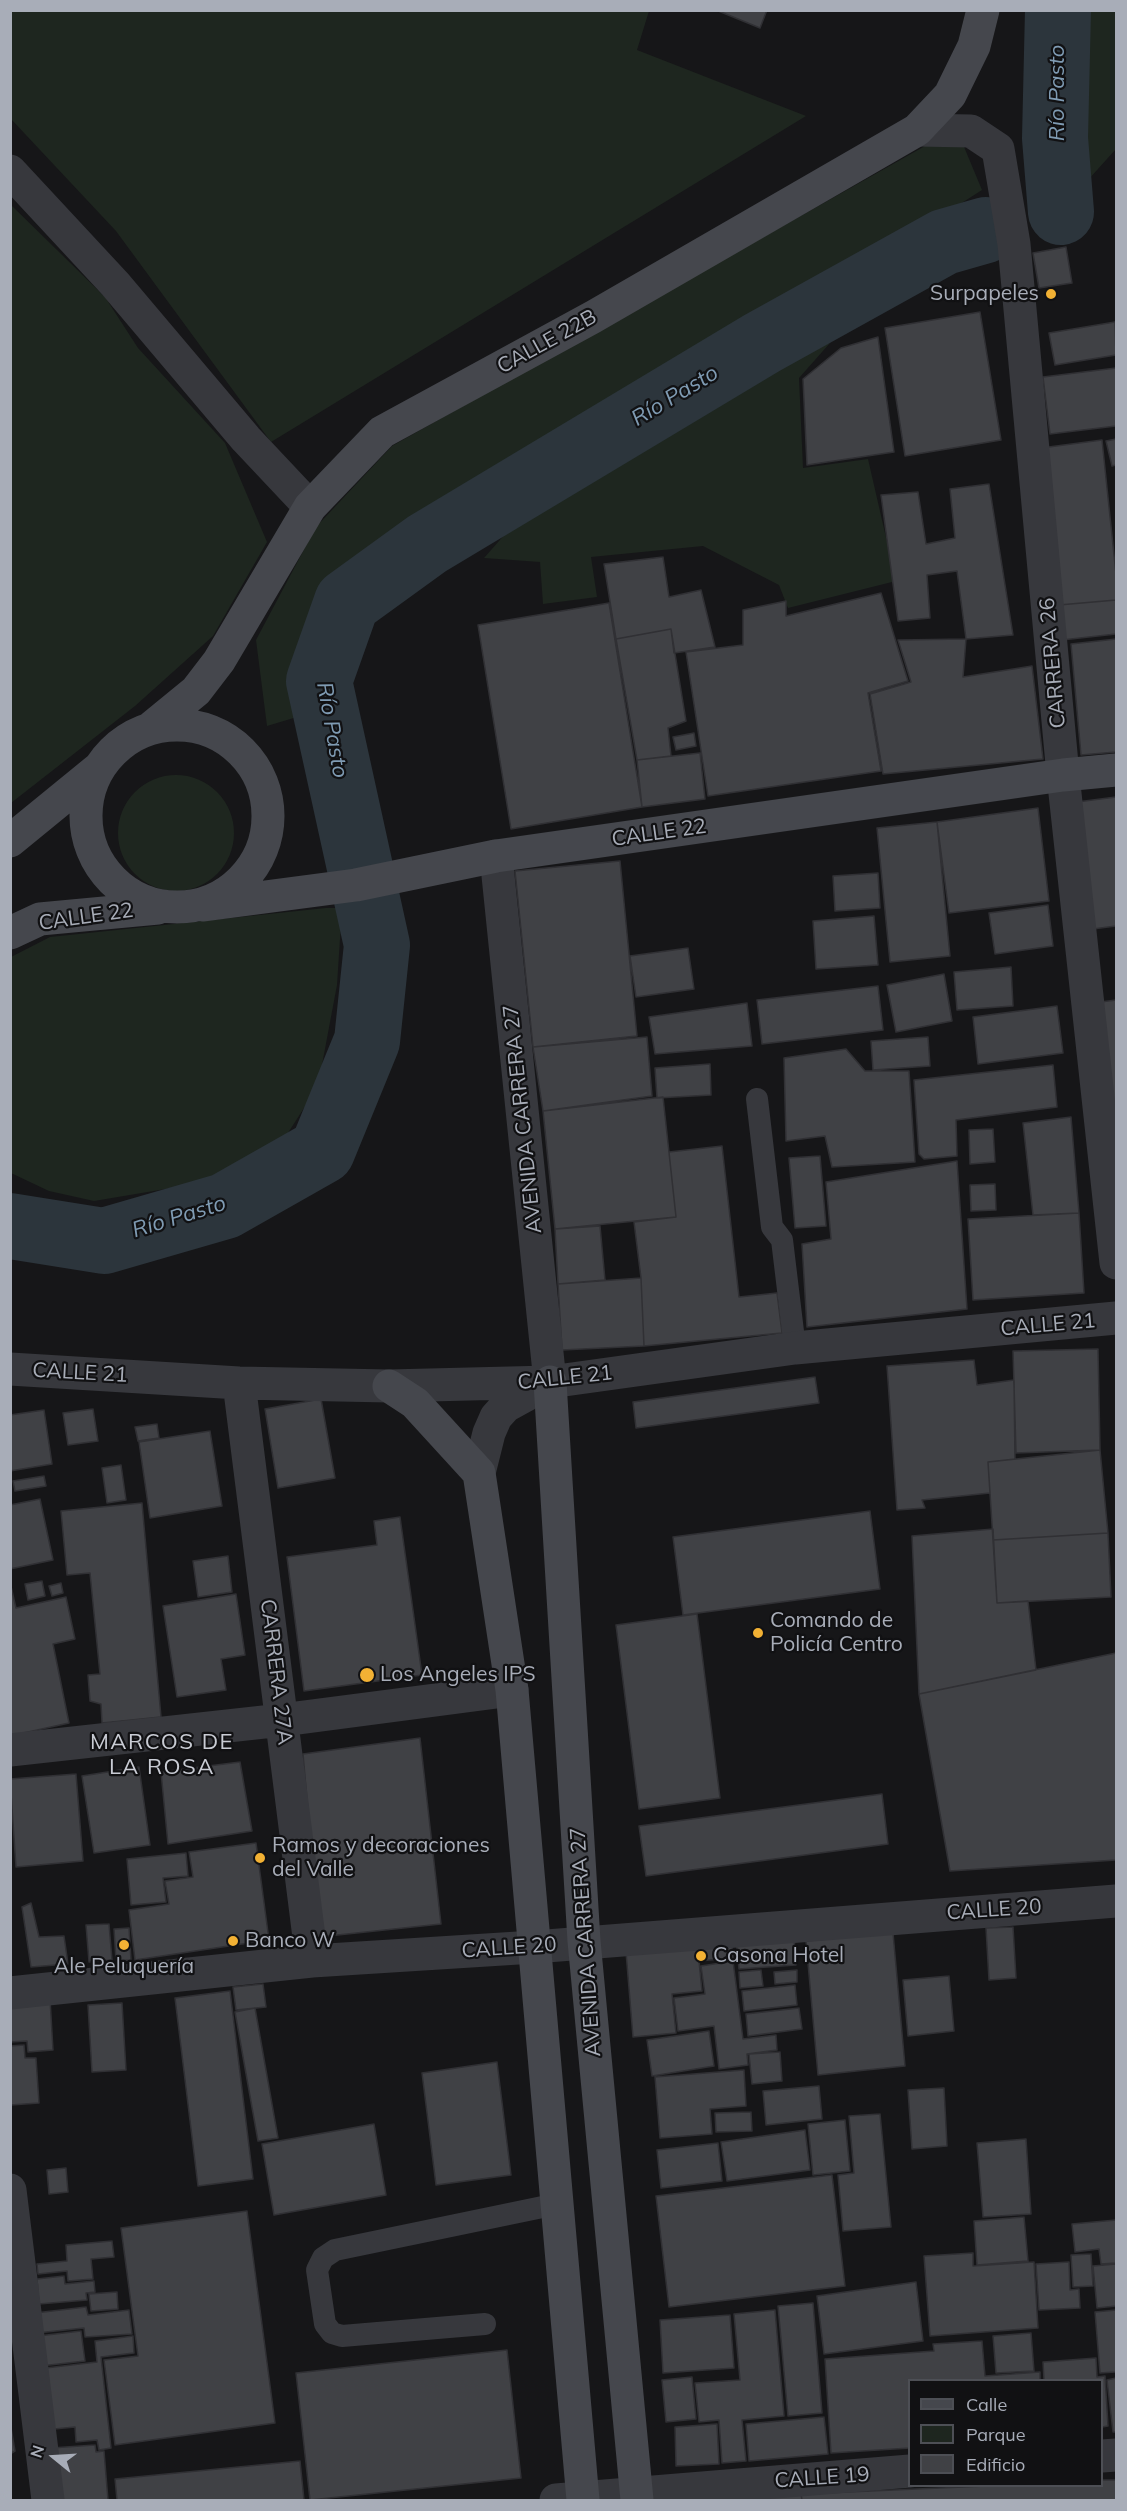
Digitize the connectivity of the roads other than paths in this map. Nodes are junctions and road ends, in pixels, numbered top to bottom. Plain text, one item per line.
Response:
1 (983, 10) edge
2 (917, 130) junction
3 (10, 171) edge
4 (310, 507) junction
5 (152, 727) junction
6 (99, 768) junction
7 (1116, 770) edge
8 (1063, 775) junction
9 (10, 841) edge
10 (496, 856) junction
11 (204, 905) junction
12 (163, 908) junction
13 (10, 933) edge
14 (757, 1099) dead end
15 (1116, 1263) edge
16 (1116, 1318) edge
17 (795, 1348) junction
18 (10, 1369) edge
19 (550, 1382) junction
20 (240, 1383) junction
21 (389, 1386) junction
22 (479, 1473) junction
23 (512, 1690) junction
24 (282, 1720) junction
25 (10, 1750) edge
26 (1116, 1901) edge
27 (584, 1941) junction
28 (534, 1947) junction
29 (312, 1961) junction
30 (10, 1993) edge
31 (10, 2190) edge
32 (557, 2204) junction
33 (485, 2324) dead end
34 (908, 2471) edge
35 (636, 2496) edge
36 (574, 2499) edge
37 (48, 2500) edge

1 - 2 main road, CALLE 22B
2 - 4 main road, CALLE 22B
2 - 8 street, CARRERA 26
3 - 4 street
4 - 5 main road, CALLE 22B
5 - 6 main road
5 - 11 main road
6 - 9 main road
6 - 12 main road
7 - 8 main road, CALLE 22
8 - 10 main road, CALLE 22
8 - 15 street, CARRERA 26
10 - 11 main road, CALLE 22
10 - 19 street, AVENIDA CARRERA 27
11 - 12 main road
12 - 13 main road, CALLE 22
14 - 17 lane
16 - 17 street, CALLE 21
17 - 19 street, CALLE 21
18 - 20 street, CALLE 21
19 - 21 street, CALLE 21
19 - 22 street
19 - 27 main road, AVENIDA CARRERA 27
20 - 21 street, CALLE 21
20 - 24 street, CARRERA 27A
21 - 22 main road
22 - 23 main road
23 - 24 street
23 - 28 main road
24 - 25 street
24 - 29 street, CARRERA 27A
26 - 27 street, CALLE 20
27 - 28 street, CALLE 20
27 - 35 main road, AVENIDA CARRERA 27
28 - 29 street, CALLE 20
28 - 32 main road
29 - 30 street, CALLE 20
31 - 37 street
32 - 33 lane
32 - 36 main road
34 - 35 street, CALLE 19
35 - 36 street, CALLE 19

